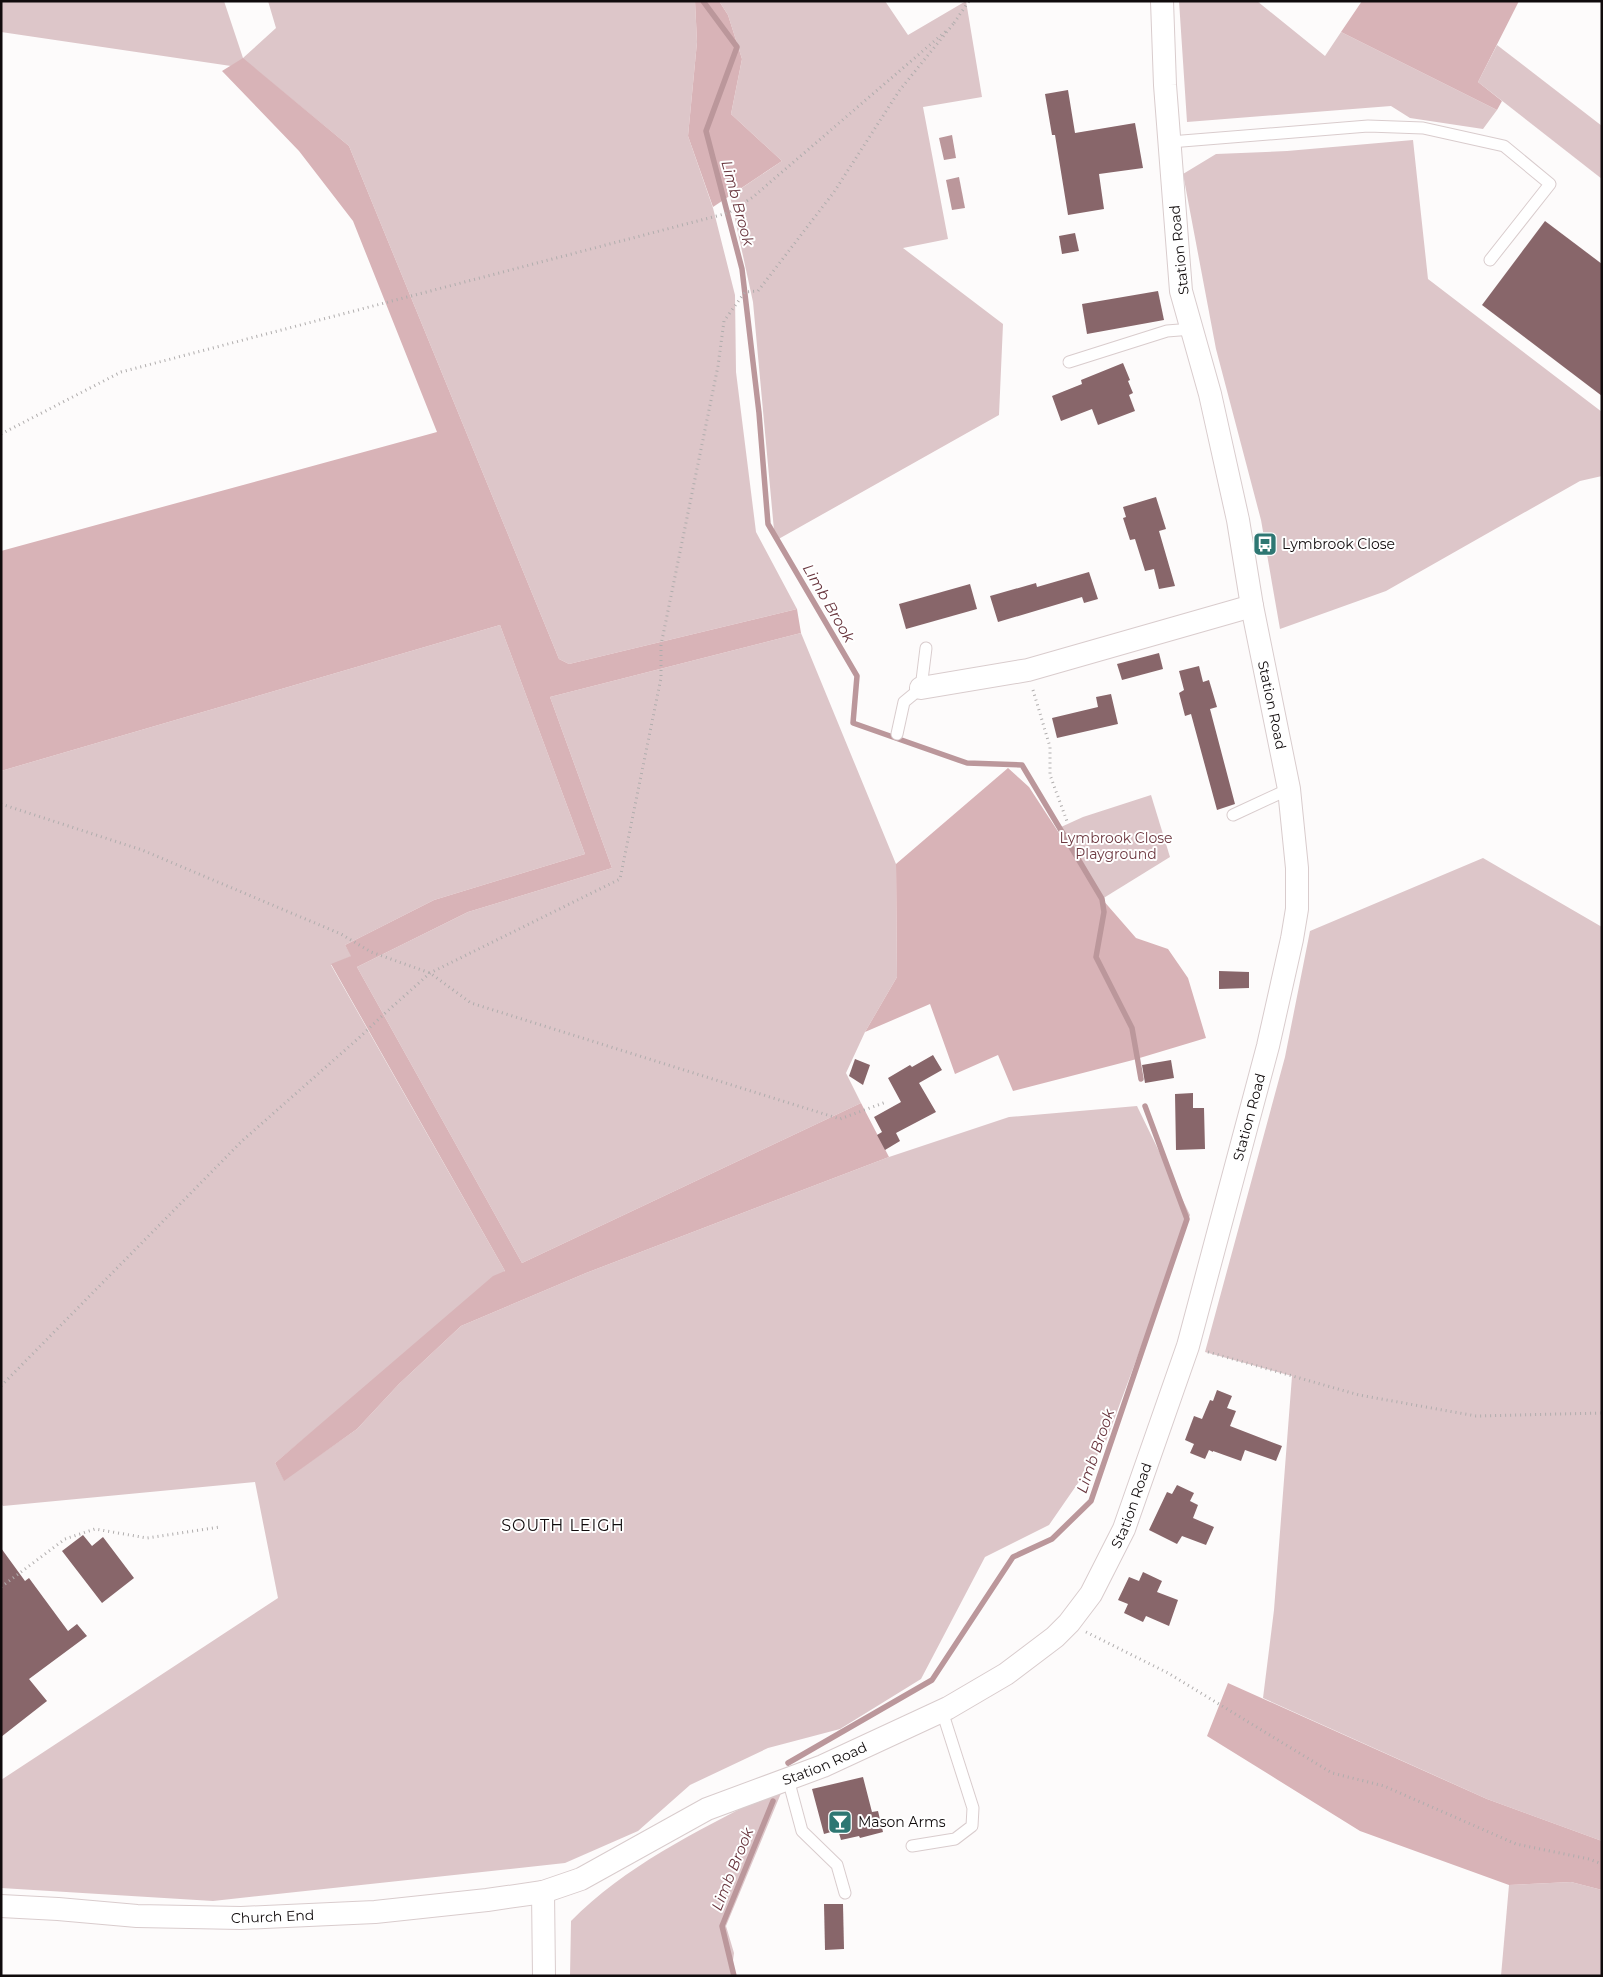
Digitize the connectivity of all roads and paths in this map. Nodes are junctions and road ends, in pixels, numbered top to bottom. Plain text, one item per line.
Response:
1 (969, 1) edge
2 (1162, 1) edge
3 (954, 23) junction
4 (1170, 142) junction
5 (1490, 260) dead end
6 (1192, 329) junction
7 (1069, 362) dead end
8 (1, 434) edge
9 (1252, 606) junction
10 (926, 648) dead end
11 (1028, 670) junction
12 (921, 688) junction
13 (897, 734) dead end
14 (1289, 789) junction
15 (1, 804) edge
16 (1234, 815) dead end
17 (1068, 824) dead end
18 (430, 974) junction
19 (886, 1102) dead end
20 (1188, 1346) junction
21 (1, 1386) edge
22 (1602, 1413) edge
23 (220, 1527) dead end
24 (1, 1587) edge
25 (1069, 1623) junction
26 (942, 1711) junction
27 (788, 1779) junction
28 (912, 1846) dead end
29 (1602, 1864) edge
30 (543, 1892) junction
31 (845, 1893) dead end
32 (1, 1906) edge
33 (544, 1976) edge

1 - 3 path
2 - 4 street, Station Road
3 - 8 path
3 - 18 path
4 - 5 lane
4 - 6 street, Station Road
6 - 7 lane
6 - 9 street, Station Road
9 - 11 street
9 - 14 street, Station Road
10 - 12 lane
11 - 12 street
11 - 17 path
12 - 13 lane
14 - 16 lane
14 - 20 street, Station Road
15 - 18 path
18 - 19 path
18 - 21 path
20 - 22 path
20 - 25 street, Station Road
23 - 24 path
25 - 26 street, Station Road
25 - 29 path
26 - 27 street, Station Road
26 - 28 lane
27 - 30 street, Station Road
27 - 31 lane
30 - 32 street, Church End
30 - 33 street

